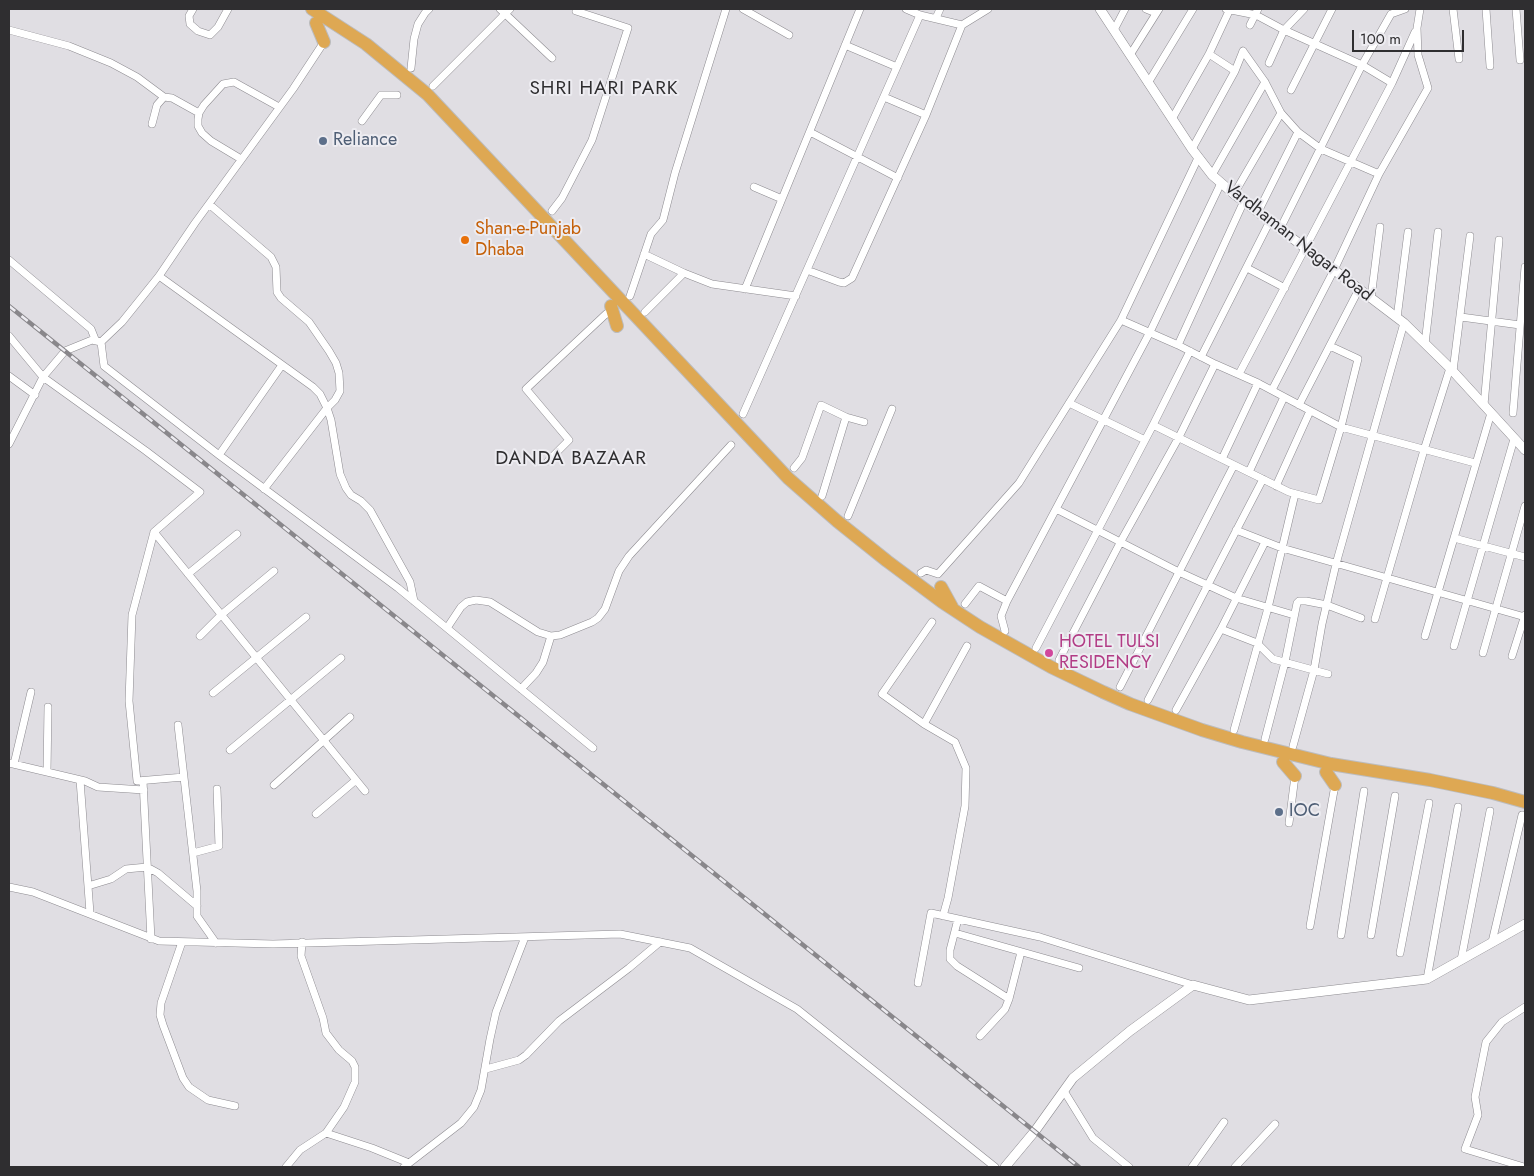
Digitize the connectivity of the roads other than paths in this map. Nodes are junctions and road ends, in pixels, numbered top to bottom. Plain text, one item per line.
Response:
1 (193, 9) edge
2 (228, 9) edge
3 (312, 9) edge
4 (429, 9) edge
5 (726, 9) edge
6 (742, 9) edge
7 (860, 9) edge
8 (906, 9) edge
9 (940, 9) edge
10 (988, 9) edge
11 (1100, 9) edge
12 (1125, 9) edge
13 (1146, 9) edge
14 (1193, 9) edge
15 (1228, 9) edge
16 (1304, 9) edge
17 (1332, 9) edge
18 (1405, 9) edge
19 (1420, 9) edge
20 (1454, 9) edge
21 (1486, 9) edge
22 (1516, 9) edge
23 (505, 10) edge
24 (576, 11) dead end
25 (1158, 11) edge
26 (1257, 12) edge
27 (920, 15) junction
28 (936, 18) junction
29 (316, 23) dead end
30 (962, 25) junction
31 (1250, 25) dead end
32 (1417, 28) junction
33 (9, 30) edge
34 (1114, 30) junction
35 (1284, 30) junction
36 (789, 35) dead end
37 (324, 42) joint
38 (1315, 44) junction
39 (845, 46) junction
40 (1209, 54) junction
41 (1130, 55) junction
42 (552, 58) dead end
43 (1459, 59) dead end
44 (1520, 60) dead end
45 (1269, 63) dead end
46 (1362, 65) junction
47 (897, 66) junction
48 (1490, 66) dead end
49 (411, 68) dead end
50 (1234, 71) junction
51 (1265, 82) junction
52 (1148, 83) junction
53 (1392, 83) junction
54 (428, 86) junction
55 (1291, 90) dead end
56 (398, 95) dead end
57 (884, 96) junction
58 (164, 97) junction
59 (279, 107) junction
60 (199, 113) junction
61 (1281, 113) junction
62 (926, 115) junction
63 (1172, 119) junction
64 (362, 121) dead end
65 (152, 124) dead end
66 (810, 132) junction
67 (1298, 132) junction
68 (1192, 149) junction
69 (1321, 149) junction
70 (858, 155) junction
71 (1198, 158) junction
72 (241, 160) junction
73 (1349, 161) junction
74 (1379, 174) junction
75 (1212, 175) junction
76 (898, 178) junction
77 (1221, 183) junction
78 (754, 187) dead end
79 (1234, 194) junction
80 (782, 199) junction
81 (1244, 201) junction
82 (208, 204) junction
83 (549, 208) joint
84 (1258, 212) junction
85 (1270, 221) junction
86 (550, 226) junction
87 (1380, 227) dead end
88 (1280, 228) junction
89 (1408, 232) dead end
90 (1438, 232) dead end
91 (1470, 236) dead end
92 (1499, 240) dead end
93 (1306, 248) junction
94 (644, 254) junction
95 (9, 260) edge
96 (1247, 268) junction
97 (1525, 268) edge
98 (807, 270) junction
99 (1334, 270) junction
100 (684, 273) junction
101 (159, 276) junction
102 (1285, 288) junction
103 (745, 289) junction
104 (1359, 289) junction
105 (630, 296) joint
106 (796, 296) junction
107 (1370, 298) junction
108 (608, 310) joint
109 (631, 311) junction
110 (645, 312) dead end
111 (1460, 317) junction
112 (1121, 320) junction
113 (1400, 321) junction
114 (1492, 322) junction
115 (1520, 325) junction
116 (617, 326) dead end
117 (1150, 332) junction
118 (9, 336) edge
119 (98, 341) junction
120 (1425, 344) junction
121 (1178, 345) junction
122 (1330, 346) junction
123 (1190, 351) junction
124 (1201, 357) junction
125 (1215, 364) junction
126 (282, 365) junction
127 (1452, 370) junction
128 (1239, 374) junction
129 (9, 376) edge
130 (43, 377) junction
131 (1258, 383) junction
132 (1272, 390) junction
133 (35, 395) junction
134 (1284, 397) junction
135 (1069, 404) junction
136 (1299, 405) junction
137 (1484, 405) junction
138 (327, 408) junction
139 (892, 409) dead end
140 (1310, 411) junction
141 (1491, 413) junction
142 (1513, 413) dead end
143 (743, 414) dead end
144 (846, 417) junction
145 (1103, 421) junction
146 (864, 422) dead end
147 (1153, 424) junction
148 (1341, 427) junction
149 (1372, 436) junction
150 (1179, 437) junction
151 (1514, 439) junction
152 (1145, 440) junction
153 (9, 444) edge
154 (731, 445) dead end
155 (1424, 450) junction
156 (1525, 450) edge
157 (219, 455) junction
158 (1222, 459) junction
159 (548, 461) dead end
160 (1475, 463) junction
161 (1234, 465) junction
162 (794, 468) joint
163 (1249, 472) junction
164 (1263, 479) junction
165 (794, 483) junction
166 (1276, 486) junction
167 (264, 489) junction
168 (1295, 494) junction
169 (822, 496) dead end
170 (1525, 506) edge
171 (1056, 509) junction
172 (848, 516) dead end
173 (1097, 529) junction
174 (1236, 530) junction
175 (154, 532) junction
176 (237, 534) dead end
177 (1454, 538) junction
178 (1121, 541) junction
179 (1265, 542) junction
180 (1482, 546) junction
181 (1282, 548) junction
182 (1512, 554) junction
183 (1525, 558) edge
184 (1336, 564) junction
185 (274, 571) dead end
186 (1179, 572) junction
187 (921, 573) dead end
188 (188, 574) junction
189 (1387, 578) junction
190 (1209, 586) junction
191 (941, 587) dead end
192 (1438, 592) junction
193 (1236, 598) junction
194 (414, 601) junction
195 (1007, 601) junction
196 (1468, 601) junction
197 (1327, 605) junction
198 (960, 607) junction
199 (1268, 608) junction
200 (1496, 608) junction
201 (221, 615) junction
202 (1294, 615) junction
203 (1525, 616) edge
204 (306, 617) dead end
205 (1361, 618) dead end
206 (1375, 619) dead end
207 (932, 622) dead end
208 (447, 628) junction
209 (1221, 629) junction
210 (1005, 631) dead end
211 (200, 636) dead end
212 (551, 636) junction
213 (1424, 636) dead end
214 (1258, 643) junction
215 (967, 646) dead end
216 (1454, 646) dead end
217 (1036, 648) joint
218 (1482, 653) dead end
219 (1512, 656) dead end
220 (256, 657) junction
221 (341, 658) dead end
222 (1285, 662) junction
223 (1055, 664) junction
224 (1314, 670) junction
225 (1328, 674) dead end
226 (1120, 687) dead end
227 (521, 688) junction
228 (31, 692) dead end
229 (213, 693) dead end
230 (290, 699) junction
231 (1148, 700) dead end
232 (48, 708) dead end
233 (1176, 710) dead end
234 (350, 717) dead end
235 (924, 724) junction
236 (178, 725) dead end
237 (1234, 730) dead end
238 (1265, 739) dead end
239 (324, 741) junction
240 (1293, 746) dead end
241 (593, 748) dead end
242 (230, 750) dead end
243 (1283, 762) dead end
244 (11, 764) edge
245 (1328, 768) junction
246 (48, 772) junction
247 (1295, 776) joint
248 (184, 777) junction
249 (80, 780) junction
250 (356, 780) junction
251 (143, 781) junction
252 (274, 785) dead end
253 (1335, 785) joint
254 (217, 789) dead end
255 (144, 790) junction
256 (365, 791) dead end
257 (1364, 791) dead end
258 (1395, 796) dead end
259 (1525, 802) edge
260 (1430, 803) dead end
261 (1458, 807) dead end
262 (1490, 811) dead end
263 (316, 814) dead end
264 (1522, 815) dead end
265 (1289, 823) dead end
266 (193, 853) junction
267 (148, 867) junction
268 (88, 886) junction
269 (9, 887) edge
270 (197, 906) junction
271 (90, 913) junction
272 (943, 916) junction
273 (958, 919) junction
274 (1525, 924) edge
275 (1310, 926) dead end
276 (955, 934) junction
277 (1341, 935) dead end
278 (1371, 935) dead end
279 (526, 937) junction
280 (151, 939) junction
281 (182, 942) junction
282 (302, 942) junction
283 (660, 942) junction
284 (1492, 942) junction
285 (216, 943) junction
286 (1021, 952) junction
287 (1400, 953) dead end
288 (1462, 960) junction
289 (1079, 968) dead end
290 (1427, 979) junction
291 (918, 984) dead end
292 (1193, 985) junction
293 (1009, 999) junction
294 (1525, 1007) edge
295 (980, 1036) dead end
296 (486, 1069) junction
297 (1064, 1091) junction
298 (236, 1106) dead end
299 (1224, 1122) dead end
300 (1275, 1124) dead end
301 (326, 1133) junction
302 (407, 1165) edge
303 (287, 1166) edge
304 (279, 1167) edge
305 (995, 1167) edge
306 (1005, 1167) edge
307 (1129, 1167) edge
308 (1192, 1167) edge
309 (1235, 1167) edge
310 (1524, 1167) edge

1 - 2 street
3 - 54 highway
4 - 49 street
5 - 94 street
6 - 36 street
7 - 39 street
8 - 27 street
9 - 28 street
10 - 30 street
11 - 34 street, Vardhaman Nagar Road
12 - 34 street
13 - 25 street
14 - 52 street
15 - 26 street
15 - 40 street
16 - 35 street
17 - 38 street
18 - 46 street
19 - 32 street
20 - 43 street
21 - 48 street
22 - 44 street
23 - 42 street
23 - 54 street
24 - 83 street
25 - 41 street
26 - 31 street
26 - 35 street
27 - 28 street
27 - 47 street
28 - 30 street
29 - 37 highway
30 - 62 street
32 - 53 street
32 - 74 street
33 - 58 street
34 - 41 street, Vardhaman Nagar Road
35 - 38 street
35 - 45 street
37 - 59 street
38 - 46 street
38 - 55 street
39 - 47 street
39 - 66 street
40 - 50 street
40 - 63 street
41 - 52 street, Vardhaman Nagar Road
46 - 53 street
46 - 69 street
47 - 57 street
50 - 51 street
50 - 68 street
51 - 61 street
51 - 75 street
52 - 63 street, Vardhaman Nagar Road
53 - 73 street
54 - 86 highway
56 - 64 street
57 - 62 street
57 - 70 street
58 - 60 street
58 - 65 street
59 - 60 street
59 - 72 street
60 - 72 street
61 - 67 street
61 - 79 street
62 - 76 street
63 - 68 street, Vardhaman Nagar Road
66 - 70 street
66 - 80 street
67 - 69 street
67 - 84 street
68 - 71 street, Vardhaman Nagar Road
69 - 73 street
69 - 88 street
70 - 76 street
70 - 98 street
71 - 75 street, Vardhaman Nagar Road
71 - 112 street
72 - 82 street
73 - 74 street
73 - 93 street
74 - 99 street
75 - 77 street, Vardhaman Nagar Road
76 - 98 street
77 - 79 street, Vardhaman Nagar Road
77 - 117 street
78 - 80 street
79 - 81 street, Vardhaman Nagar Road
80 - 103 street
81 - 84 street, Vardhaman Nagar Road
81 - 121 street
82 - 101 street
82 - 138 street
83 - 86 highway
84 - 85 street, Vardhaman Nagar Road
85 - 88 street, Vardhaman Nagar Road
85 - 96 street
86 - 109 highway
87 - 107 street
88 - 93 street, Vardhaman Nagar Road
89 - 113 street
90 - 120 street
91 - 111 street
92 - 114 street
93 - 99 street, Vardhaman Nagar Road
93 - 102 street
94 - 100 street
94 - 105 street
95 - 119 street
96 - 102 street
96 - 124 street
97 - 115 street
98 - 106 street
99 - 104 street, Vardhaman Nagar Road
99 - 132 street
100 - 103 street
100 - 110 street
101 - 119 street
101 - 126 street
102 - 128 street
103 - 106 street
104 - 107 street, Vardhaman Nagar Road
104 - 122 street
105 - 109 highway
106 - 143 street
107 - 113 street, Vardhaman Nagar Road
108 - 116 highway
108 - 159 street
109 - 165 highway
111 - 114 street
111 - 127 street
112 - 117 street
112 - 135 street
113 - 120 street, Vardhaman Nagar Road
113 - 149 street
114 - 115 street
114 - 137 street
115 - 142 street
117 - 121 street
117 - 145 street
118 - 130 street
119 - 130 street
119 - 157 street
120 - 127 street, Vardhaman Nagar Road
121 - 123 street
122 - 136 street
122 - 148 street
123 - 124 street
123 - 147 street
124 - 125 street
125 - 128 street
125 - 150 street
126 - 138 street
126 - 157 street
127 - 137 street, Vardhaman Nagar Road
127 - 155 street
128 - 131 street
129 - 133 street
130 - 133 street
130 - 175 street
131 - 132 street
131 - 158 street
132 - 134 street
133 - 153 street
134 - 136 street
134 - 163 street
135 - 145 street
135 - 187 street
136 - 140 street
137 - 141 street, Vardhaman Nagar Road
138 - 167 street
138 - 194 street
139 - 172 street
140 - 148 street
140 - 166 street
141 - 151 street, Vardhaman Nagar Road
141 - 160 street
144 - 146 street
144 - 162 street
144 - 169 street
145 - 152 street
145 - 171 street
147 - 150 street
147 - 152 street
148 - 149 street
148 - 168 street
149 - 155 street
149 - 184 street
150 - 158 street
150 - 178 street
151 - 156 street, Vardhaman Nagar Road
151 - 180 street
152 - 173 street
154 - 212 street
155 - 160 street
155 - 189 street
157 - 167 street
158 - 161 street
160 - 177 street
161 - 163 street
161 - 186 street
162 - 165 highway
163 - 164 street
164 - 166 street
164 - 174 street
165 - 198 highway
166 - 168 street
167 - 194 street
168 - 181 street
170 - 182 street
171 - 173 street
171 - 195 street
173 - 178 street
173 - 217 street
174 - 179 street
174 - 190 street
175 - 188 street
175 - 251 street
176 - 188 street
177 - 180 street
177 - 192 street
178 - 186 street
178 - 223 street
179 - 181 street
179 - 193 street
180 - 182 street
180 - 196 street
181 - 184 street
181 - 199 street
182 - 183 street
182 - 200 street
184 - 189 street
184 - 197 street
185 - 201 street
186 - 190 street
186 - 226 street
188 - 201 street
189 - 192 street
189 - 206 street
190 - 193 street
190 - 231 street
191 - 198 highway
192 - 196 street
192 - 213 street
193 - 199 street
193 - 209 street
194 - 208 street
195 - 198 street
195 - 210 street
196 - 200 street
196 - 216 street
197 - 202 street
197 - 205 street
197 - 224 street
198 - 223 highway
199 - 202 street
199 - 214 street
200 - 203 street
200 - 218 street
201 - 211 street
201 - 220 street
202 - 222 street
203 - 219 street
204 - 220 street
207 - 235 street
208 - 212 street
208 - 227 street
209 - 214 street
209 - 233 street
212 - 227 street
214 - 222 street
214 - 237 street
215 - 235 street
217 - 223 highway
220 - 229 street
220 - 230 street
221 - 230 street
222 - 224 street
222 - 238 street
223 - 245 highway
224 - 225 street
224 - 240 street
227 - 241 street
228 - 244 street
230 - 239 street
230 - 242 street
232 - 246 street
234 - 239 street
235 - 272 street
236 - 248 street
239 - 250 street
239 - 252 street
243 - 247 highway
244 - 246 street
245 - 253 highway
245 - 259 highway
246 - 249 street
247 - 265 street
248 - 251 street
248 - 266 street
249 - 255 street
249 - 268 street
250 - 256 street
250 - 263 street
251 - 255 street
253 - 275 street
254 - 266 street
255 - 267 street
257 - 277 street
258 - 278 street
260 - 287 street
261 - 290 street
262 - 288 street
264 - 284 street
266 - 270 street
267 - 268 street
267 - 270 street
267 - 280 street
268 - 271 street
269 - 271 street
270 - 285 street
271 - 280 street
272 - 273 street
272 - 291 street
273 - 276 street
273 - 292 street
274 - 284 street
276 - 286 street
276 - 293 street
279 - 282 street
279 - 283 street
279 - 296 street
280 - 281 street
281 - 285 street
281 - 298 street
282 - 285 street
282 - 301 street
283 - 296 street
283 - 305 street
284 - 288 street
286 - 289 street
286 - 293 street
288 - 290 street
290 - 292 street
292 - 297 street
293 - 295 street
294 - 310 street
296 - 302 street
297 - 306 street
297 - 307 street
299 - 308 street
300 - 309 street
301 - 302 street
301 - 303 street
303 - 304 street

